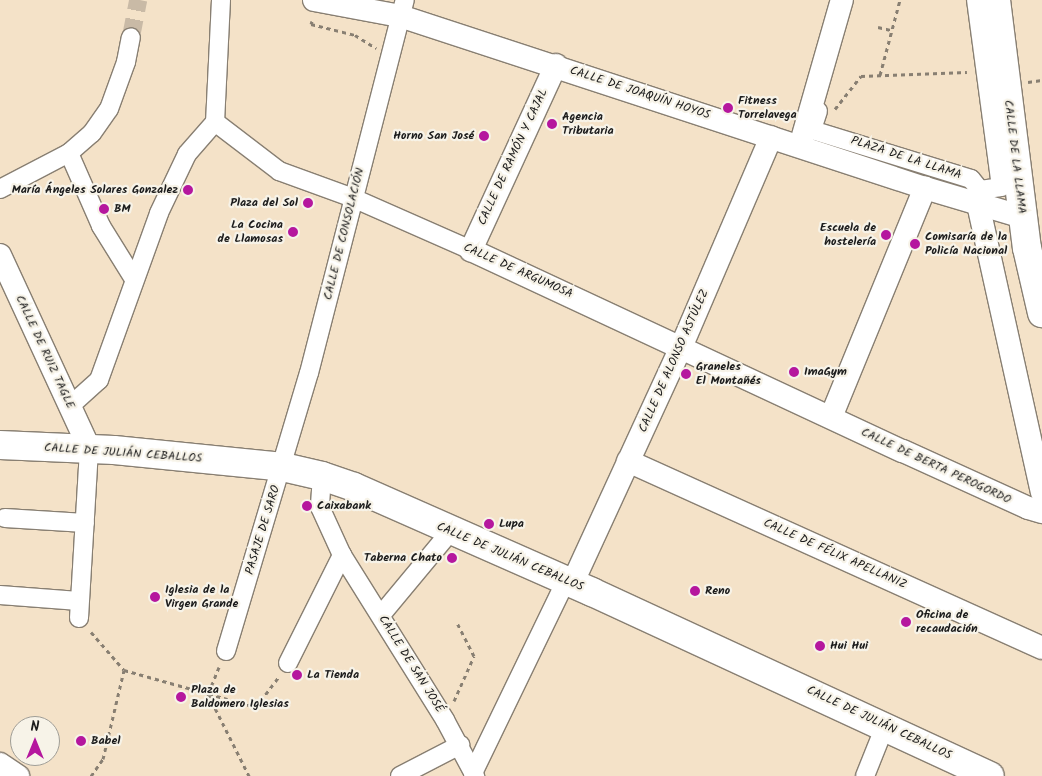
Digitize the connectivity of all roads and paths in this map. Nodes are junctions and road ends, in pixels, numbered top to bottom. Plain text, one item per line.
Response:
1 (221, 0) edge
2 (317, 0) edge
3 (842, 0) edge
4 (849, 0) edge
5 (900, 0) edge
6 (976, 0) edge
7 (996, 0) edge
8 (402, 8) edge
9 (878, 27) dead end
10 (892, 30) junction
11 (131, 37) tunnel mouth
12 (389, 56) junction
13 (556, 65) junction
14 (976, 72) dead end
15 (880, 75) junction
16 (215, 122) junction
17 (818, 131) junction
18 (771, 137) junction
19 (800, 146) junction
20 (69, 153) junction
21 (925, 188) junction
22 (0, 189) edge
23 (353, 198) junction
24 (978, 204) junction
25 (1023, 217) junction
26 (471, 250) junction
27 (0, 256) edge
28 (134, 279) junction
29 (1042, 312) edge
30 (682, 345) junction
31 (70, 406) junction
32 (831, 417) junction
33 (0, 445) edge
34 (89, 448) junction
35 (628, 462) junction
36 (283, 468) junction
37 (322, 476) junction
38 (1042, 492) edge
39 (1042, 512) edge
40 (5, 518) dead end
41 (85, 523) junction
42 (450, 532) junction
43 (342, 555) junction
44 (569, 582) junction
45 (0, 595) edge
46 (79, 609) junction
47 (381, 615) junction
48 (458, 624) dead end
49 (1042, 648) edge
50 (226, 651) joint
51 (288, 663) joint
52 (124, 670) junction
53 (208, 694) junction
54 (446, 720) junction
55 (885, 726) junction
56 (460, 745) junction
57 (0, 764) edge
58 (474, 774) edge
59 (249, 775) edge
60 (18, 776) edge
61 (91, 776) edge
62 (254, 776) edge
63 (400, 776) edge
64 (865, 776) edge
65 (990, 776) edge

1 - 16 street
2 - 8 street, CALLE DE JOAQUÍN HOYOS
2 - 12 path
3 - 19 street
4 - 17 street
5 - 10 path
6 - 17 street, PLAZA DE LA LLAMA
7 - 25 main road, CALLE DE LA LLAMA
8 - 12 street, CALLE DE CONSOLACIÓN
8 - 13 street, CALLE DE JOAQUÍN HOYOS
9 - 10 path
10 - 15 path
11 - 20 street
12 - 23 street, CALLE DE CONSOLACIÓN
13 - 18 street, CALLE DE JOAQUÍN HOYOS
13 - 26 street, CALLE DE RAMÓN Y CAJAL
14 - 15 path
15 - 17 path
16 - 23 street
16 - 28 street
18 - 19 street, CALLE DE JOAQUÍN HOYOS
18 - 30 street, CALLE DE ALONSO ASTÚLEZ
19 - 21 street, CALLE DE JOAQUÍN HOYOS
20 - 22 street
20 - 28 street
21 - 24 street, CALLE DE JOAQUÍN HOYOS
21 - 32 street
23 - 26 street, CALLE DE ARGUMOSA
23 - 36 street, CALLE DE CONSOLACIÓN
24 - 25 street, CALLE DE JOAQUÍN HOYOS
24 - 38 street
25 - 29 main road, CALLE DE LA LLAMA
26 - 30 street, CALLE DE ARGUMOSA
27 - 31 street, CALLE DE RUIZ TAGLE
28 - 31 street
30 - 32 street, CALLE DE BERTA PEROGORDO
30 - 35 street, CALLE DE ALONSO ASTÚLEZ
31 - 34 street, CALLE DE RUIZ TAGLE
32 - 39 street, CALLE DE BERTA PEROGORDO
33 - 34 main road, CALLE DE JULIÁN CEBALLOS
34 - 36 main road, CALLE DE JULIÁN CEBALLOS
34 - 41 street
35 - 44 street, CALLE DE ALONSO ASTÚLEZ
35 - 49 street, CALLE DE FÉLIX APELLANIZ
36 - 37 main road, CALLE DE JULIÁN CEBALLOS
36 - 50 street, PASAJE DE SARO
37 - 42 main road, CALLE DE JULIÁN CEBALLOS
37 - 43 street
40 - 41 street
41 - 46 street
42 - 44 main road, CALLE DE JULIÁN CEBALLOS
42 - 47 street
43 - 47 street, CALLE DE SAN JOSÉ
43 - 51 street
44 - 55 main road, CALLE DE JULIÁN CEBALLOS
44 - 58 street, CALLE DE ALONSO ASTÚLEZ
45 - 46 street
46 - 52 path
47 - 54 street, CALLE DE SAN JOSÉ
48 - 54 path
50 - 53 path
51 - 53 path
52 - 53 path
52 - 61 path
53 - 59 path
54 - 56 street, CALLE DE SAN JOSÉ
55 - 64 street
55 - 65 main road, CALLE DE JULIÁN CEBALLOS
56 - 58 street, CALLE DE SAN JOSÉ
56 - 63 street
57 - 60 street
59 - 62 path

